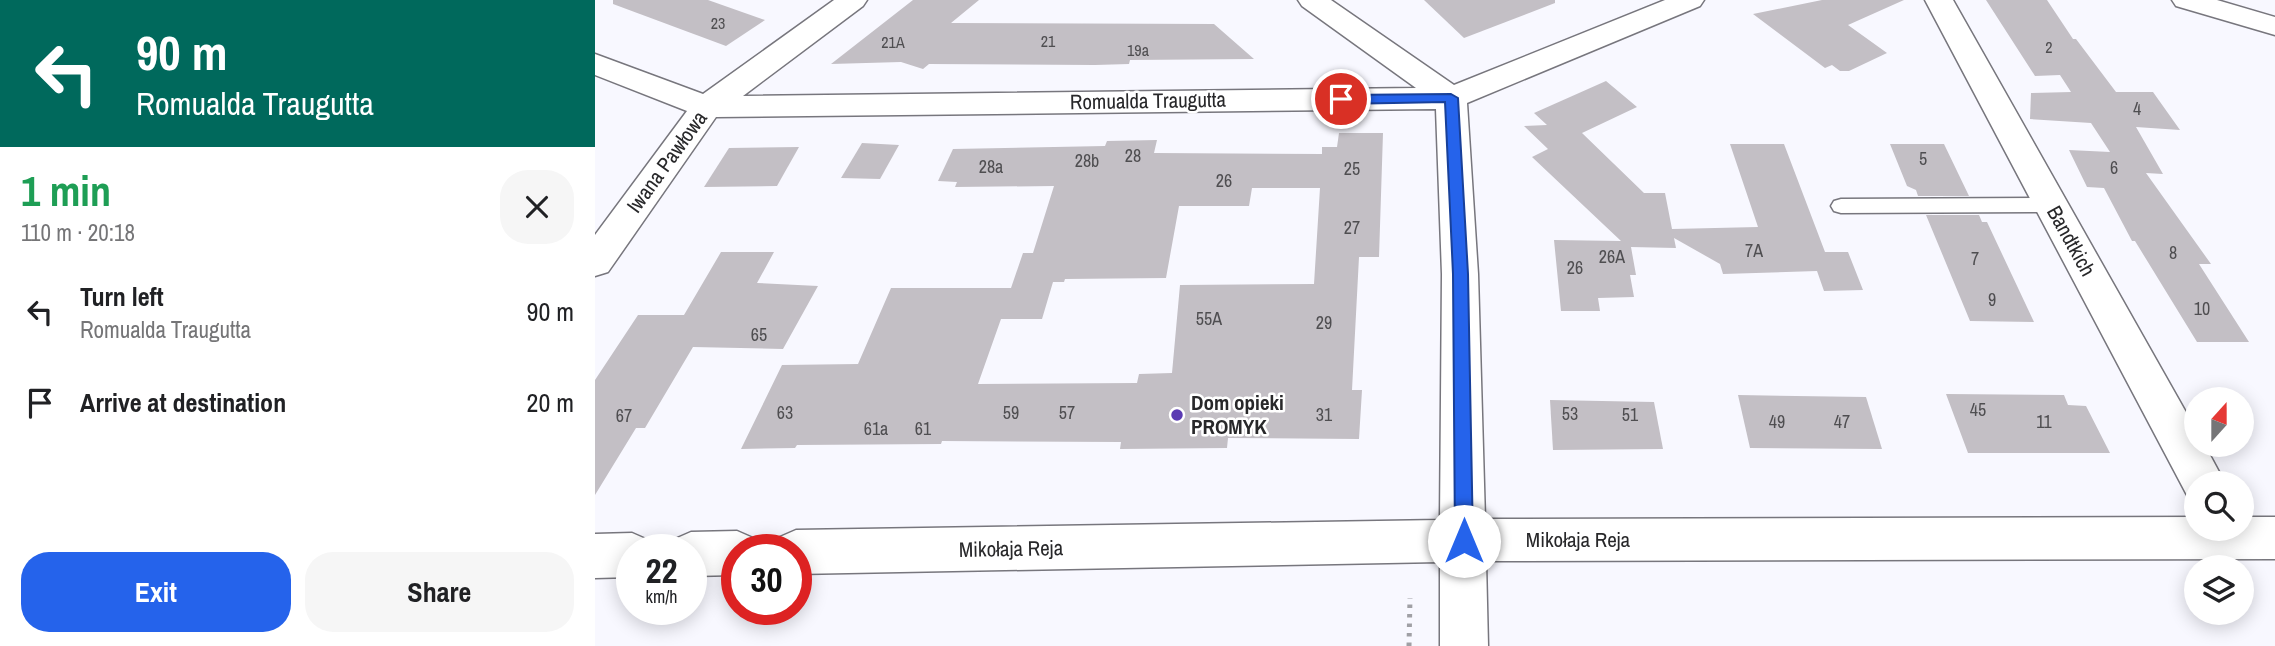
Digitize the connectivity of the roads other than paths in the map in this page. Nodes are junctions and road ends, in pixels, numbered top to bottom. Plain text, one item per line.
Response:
1 (1312, 0) edge
2 (1689, 0) edge
3 (1939, 0) edge
4 (2186, 0) edge
5 (849, 1) edge
6 (2275, 26) edge
7 (595, 64) edge
8 (1451, 98) junction
9 (707, 107) junction
10 (2051, 205) junction
11 (1841, 206) dead end
12 (595, 262) edge
13 (2196, 471) edge
14 (2184, 535) edge
15 (1464, 541) junction
16 (812, 552) edge
17 (616, 555) edge
18 (595, 556) edge
19 (1464, 646) edge

1 - 8 street
2 - 8 street, Romualda Traugutta
3 - 10 street, Bandtkich
4 - 6 street
5 - 9 street, Iwana Pawłowa
7 - 9 street, Romualda Traugutta
8 - 9 street, Romualda Traugutta
8 - 15 street
9 - 12 street, Iwana Pawłowa
10 - 11 lane
10 - 13 street, Bandtkich
14 - 15 street, Mikołaja Reja
15 - 16 street, Mikołaja Reja
15 - 19 street
17 - 18 street

